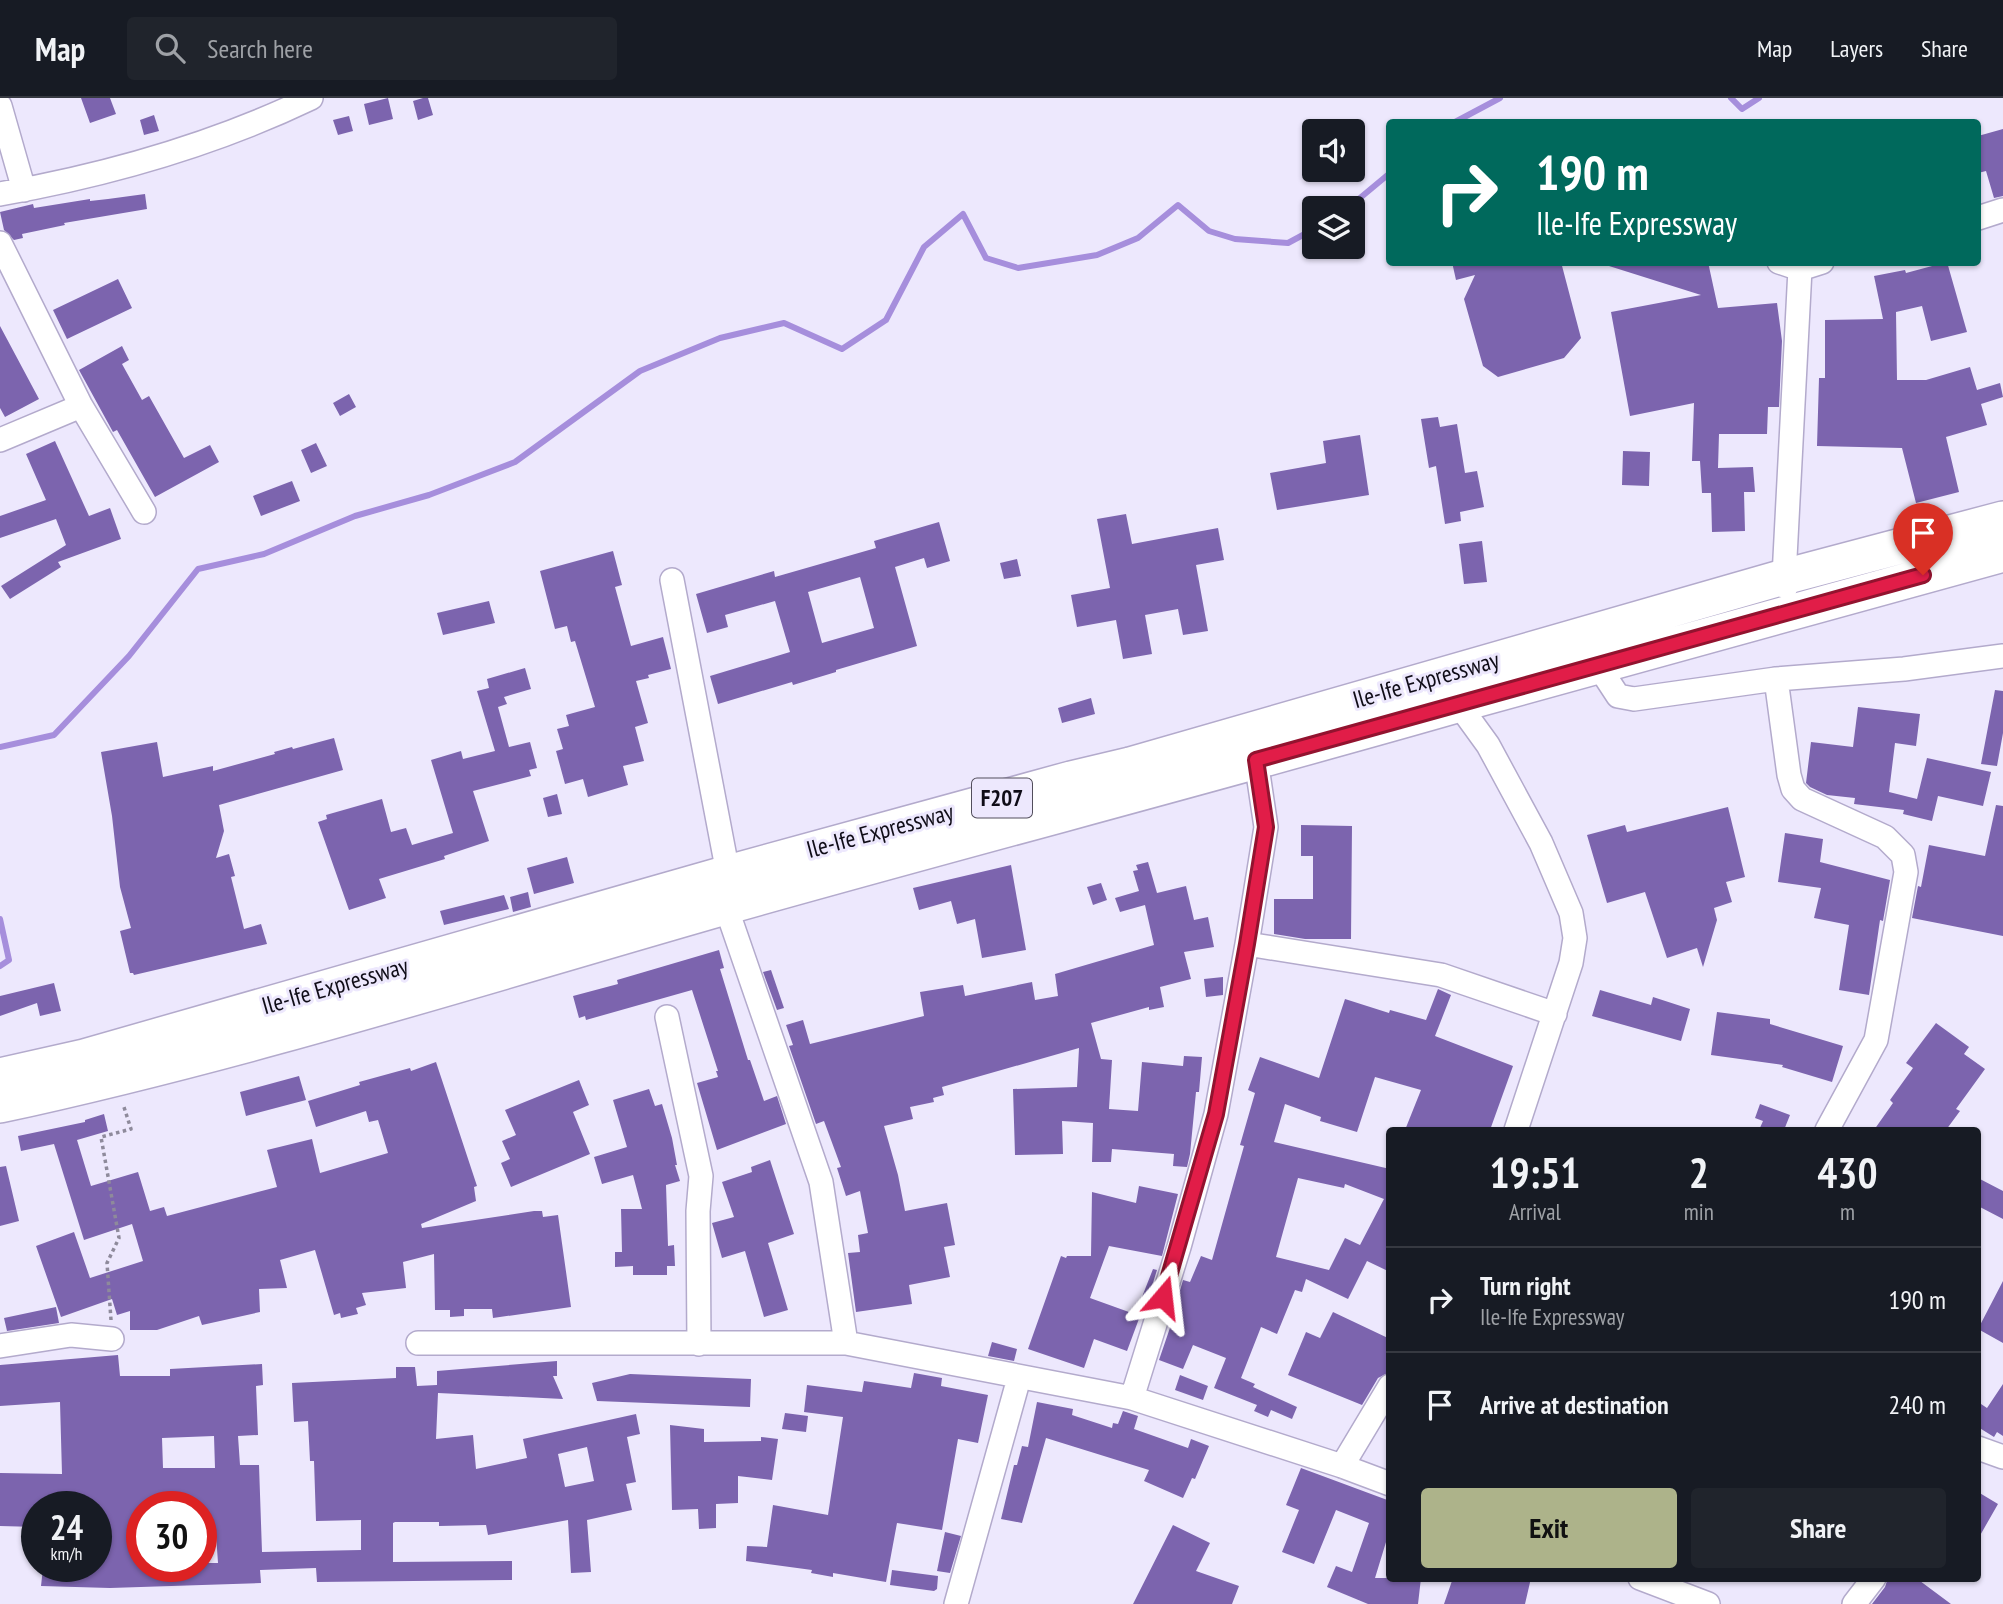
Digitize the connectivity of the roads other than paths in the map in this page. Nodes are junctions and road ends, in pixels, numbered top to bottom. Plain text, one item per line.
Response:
1 (311, 98) edge
2 (0, 106) edge
3 (24, 190) junction
4 (0, 194) edge
5 (2003, 211) edge
6 (1981, 217) edge
7 (0, 243) edge
8 (1789, 266) edge
9 (81, 406) junction
10 (0, 440) edge
11 (144, 512) dead end
12 (2003, 519) edge
13 (2003, 554) edge
14 (1784, 577) junction
15 (672, 580) dead end
16 (1790, 612) junction
17 (2003, 656) edge
18 (1597, 664) junction
19 (1776, 679) junction
20 (1459, 705) junction
21 (1256, 760) junction
22 (1076, 793) junction
23 (728, 873) junction
24 (726, 907) junction
25 (1247, 944) junction
26 (1555, 1014) junction
27 (667, 1017) dead end
28 (0, 1076) edge
29 (0, 1105) edge
30 (1517, 1127) edge
31 (1829, 1127) edge
32 (112, 1339) road end
33 (418, 1343) dead end
34 (846, 1343) junction
35 (699, 1344) junction
36 (0, 1346) edge
37 (1019, 1378) junction
38 (1386, 1393) edge
39 (1132, 1398) junction
40 (1981, 1450) edge
41 (2003, 1457) edge
42 (1342, 1466) junction
43 (1386, 1482) edge
44 (1650, 1582) edge
45 (1871, 1582) edge
46 (956, 1604) edge
47 (1708, 1604) edge
48 (1854, 1604) edge

1 - 3 street
2 - 3 street
3 - 4 street
5 - 6 street
7 - 9 street
8 - 14 street
9 - 10 street
9 - 11 street
12 - 14 main road, Ile-Ife Expressway / F207
13 - 16 main road, Ile-Ife Expressway / F207
14 - 16 street
14 - 22 main road, Ile-Ife Expressway / F207
15 - 23 street
16 - 18 main road, Ile-Ife Expressway / F207
17 - 19 street
18 - 19 street
18 - 20 main road, Ile-Ife Expressway / F207
19 - 31 street
20 - 21 main road, Ile-Ife Expressway / F207
20 - 26 street
21 - 22 main road, Ile-Ife Expressway / F207
21 - 25 street
22 - 23 main road, Ile-Ife Expressway / F207
22 - 24 main road, Ile-Ife Expressway / F207
23 - 28 main road, Ile-Ife Expressway / F207
24 - 29 main road, Ile-Ife Expressway / F207
24 - 34 street
25 - 26 street
25 - 39 street
26 - 30 street
27 - 35 street
32 - 36 street
33 - 35 street
34 - 35 street
34 - 37 street
37 - 39 street
37 - 46 street
38 - 42 street
39 - 42 street
40 - 41 street
42 - 43 street
44 - 47 street
45 - 48 street

